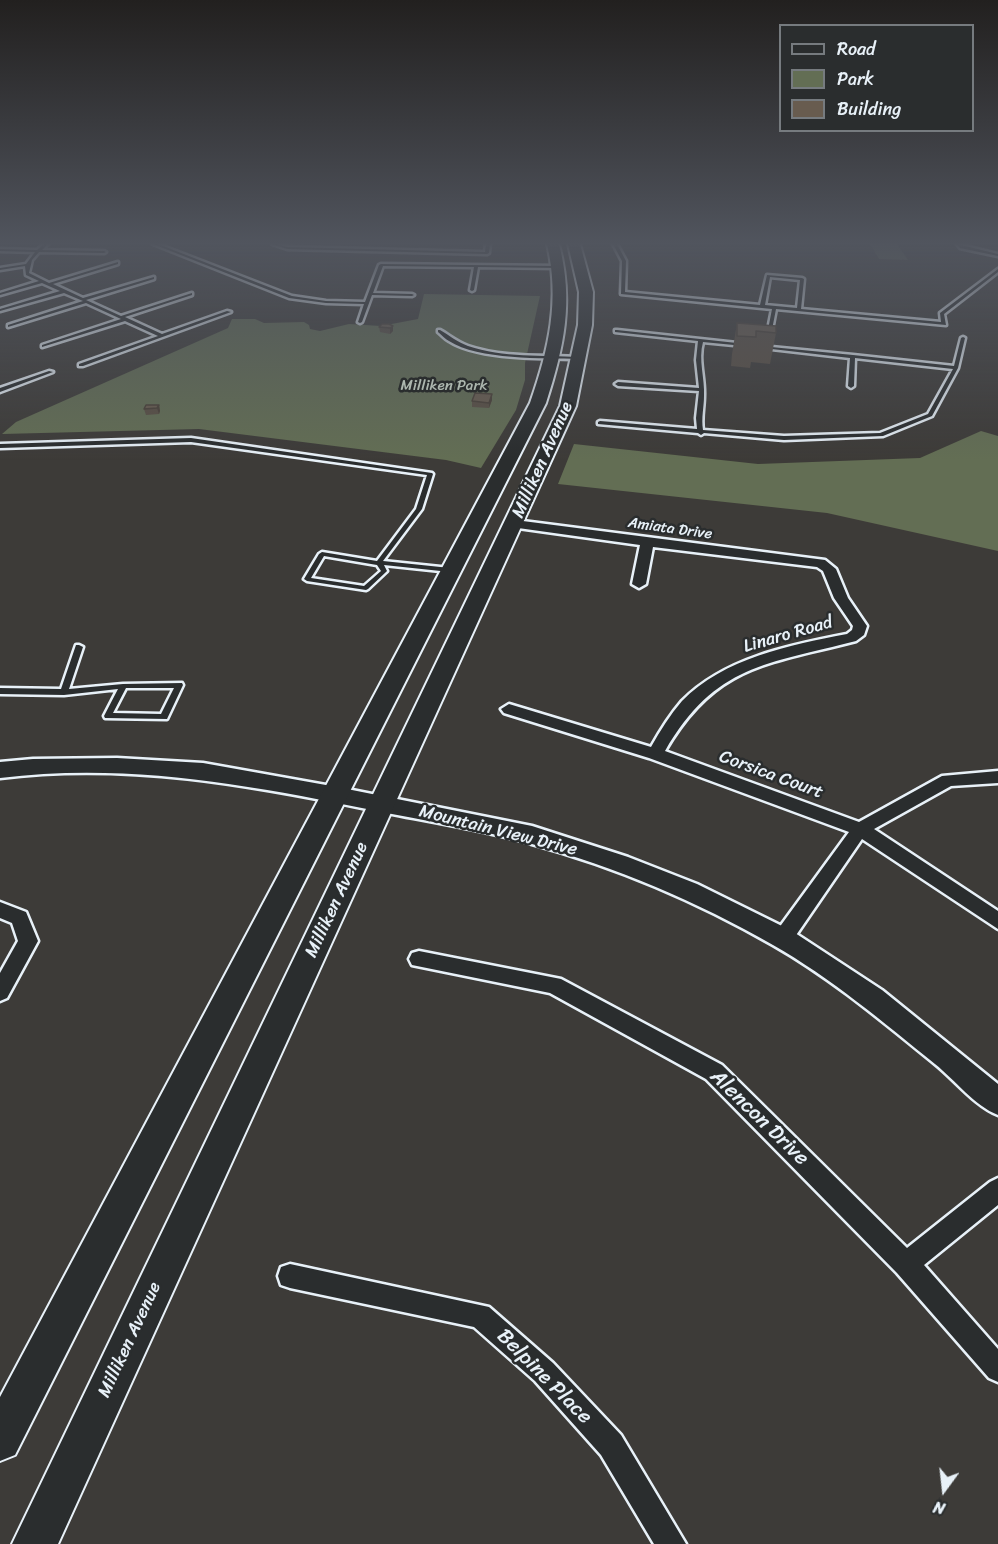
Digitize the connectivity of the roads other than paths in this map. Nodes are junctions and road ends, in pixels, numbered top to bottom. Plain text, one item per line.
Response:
1 (39, 316) edge
2 (119, 316) edge
3 (128, 316) edge
4 (219, 316) edge
5 (362, 316) edge
6 (561, 316) edge
7 (585, 316) edge
8 (772, 316) edge
9 (862, 316) edge
10 (942, 316) edge
11 (123, 318) junction
12 (360, 322) dead end
13 (10, 326) dead end
14 (440, 331) dead end
15 (617, 331) dead end
16 (162, 336) junction
17 (963, 338) dead end
18 (701, 340) junction
19 (44, 346) dead end
20 (766, 347) junction
21 (554, 356) junction
22 (853, 356) junction
23 (579, 358) junction
24 (81, 365) dead end
25 (956, 368) junction
26 (51, 372) dead end
27 (618, 384) dead end
28 (851, 386) dead end
29 (0, 390) edge
30 (702, 390) junction
31 (600, 423) dead end
32 (701, 432) junction
33 (0, 446) edge
34 (515, 524) junction
35 (647, 543) junction
36 (379, 563) junction
37 (452, 570) junction
38 (639, 584) dead end
39 (859, 632) joint
40 (78, 647) dead end
41 (123, 686) junction
42 (0, 691) edge
43 (64, 692) junction
44 (509, 709) dead end
45 (655, 754) junction
46 (0, 770) edge
47 (998, 777) edge
48 (337, 795) junction
49 (382, 804) junction
50 (860, 829) junction
51 (0, 910) edge
52 (998, 921) edge
53 (783, 938) junction
54 (419, 959) dead end
55 (0, 992) edge
56 (998, 1102) edge
57 (998, 1190) edge
58 (906, 1264) junction
59 (290, 1276) dead end
60 (998, 1370) edge
61 (0, 1440) edge
62 (34, 1544) edge
63 (671, 1544) edge

1 - 13 lane
2 - 11 lane
3 - 11 lane
4 - 16 lane
5 - 12 lane
6 - 21 main road, Milliken Avenue
7 - 23 main road, Milliken Avenue
8 - 20 lane
9 - 10 lane
11 - 16 lane
11 - 19 lane
14 - 21 lane
15 - 18 lane
16 - 24 lane
17 - 25 lane
18 - 20 lane
18 - 30 lane
20 - 22 lane
21 - 23 lane
21 - 37 main road, Milliken Avenue
22 - 25 lane
22 - 28 lane
23 - 34 main road, Milliken Avenue
25 - 32 lane
26 - 29 lane
27 - 30 lane
30 - 32 lane
31 - 32 lane
33 - 36 lane
34 - 35 street, Amiata Drive
34 - 49 main road, Milliken Avenue
35 - 38 street
35 - 39 street, Amiata Drive
36 - 36 lane
36 - 37 lane
37 - 48 main road, Milliken Avenue
39 - 45 street, Linaro Road
40 - 43 lane
41 - 41 lane
41 - 43 lane
42 - 43 lane
44 - 45 street, Corsica Court
45 - 50 street, Corsica Court
46 - 48 street, Mountain View Drive
47 - 50 street
48 - 49 street, Mountain View Drive
48 - 61 main road, Milliken Avenue
49 - 53 street, Mountain View Drive
49 - 62 main road, Milliken Avenue
50 - 52 street, Corsica Court
50 - 53 street
51 - 55 street
53 - 56 street, Mountain View Drive
54 - 58 street, Alencon Drive
57 - 58 street
58 - 60 street, Alencon Drive
59 - 63 street, Belpine Place

